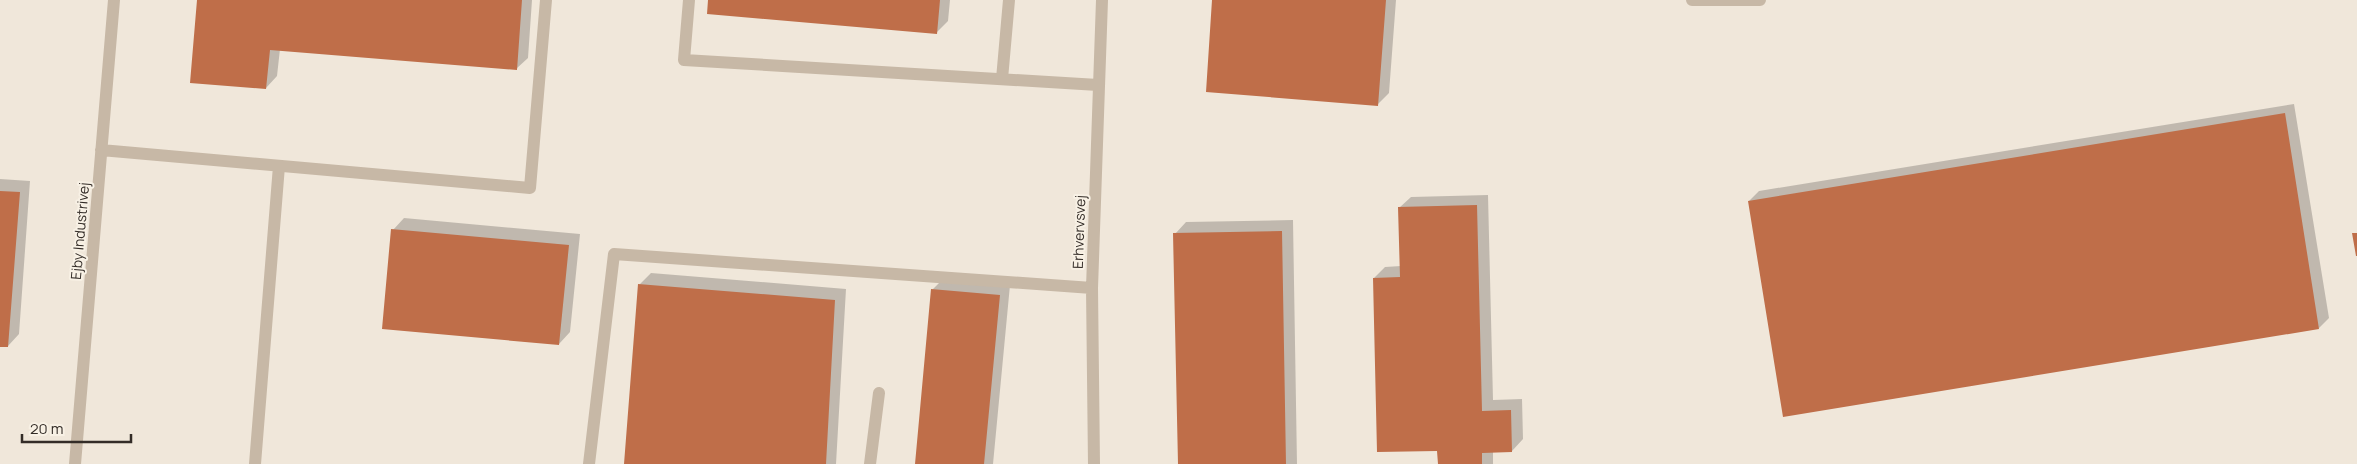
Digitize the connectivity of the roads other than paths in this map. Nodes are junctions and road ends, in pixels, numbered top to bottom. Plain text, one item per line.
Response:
1 (114, 0) edge
2 (546, 0) edge
3 (689, 0) edge
4 (1009, 0) edge
5 (1102, 0) edge
6 (1692, 0) edge
7 (1760, 0) edge
8 (1002, 79) junction
9 (1098, 85) junction
10 (102, 150) junction
11 (279, 166) junction
12 (1092, 288) junction
13 (879, 393) dead end
14 (75, 464) edge
15 (254, 464) edge
16 (589, 464) edge
17 (870, 464) edge
18 (1094, 464) edge

1 - 10 street, Ejby Industrivej
2 - 11 street
3 - 8 street
4 - 8 street
5 - 9 street, Erhvervsvej
6 - 7 street
8 - 9 street
9 - 12 street, Erhvervsvej
10 - 11 street
10 - 14 street, Ejby Industrivej
11 - 15 street
12 - 16 street
12 - 18 street, Erhvervsvej
13 - 17 street

